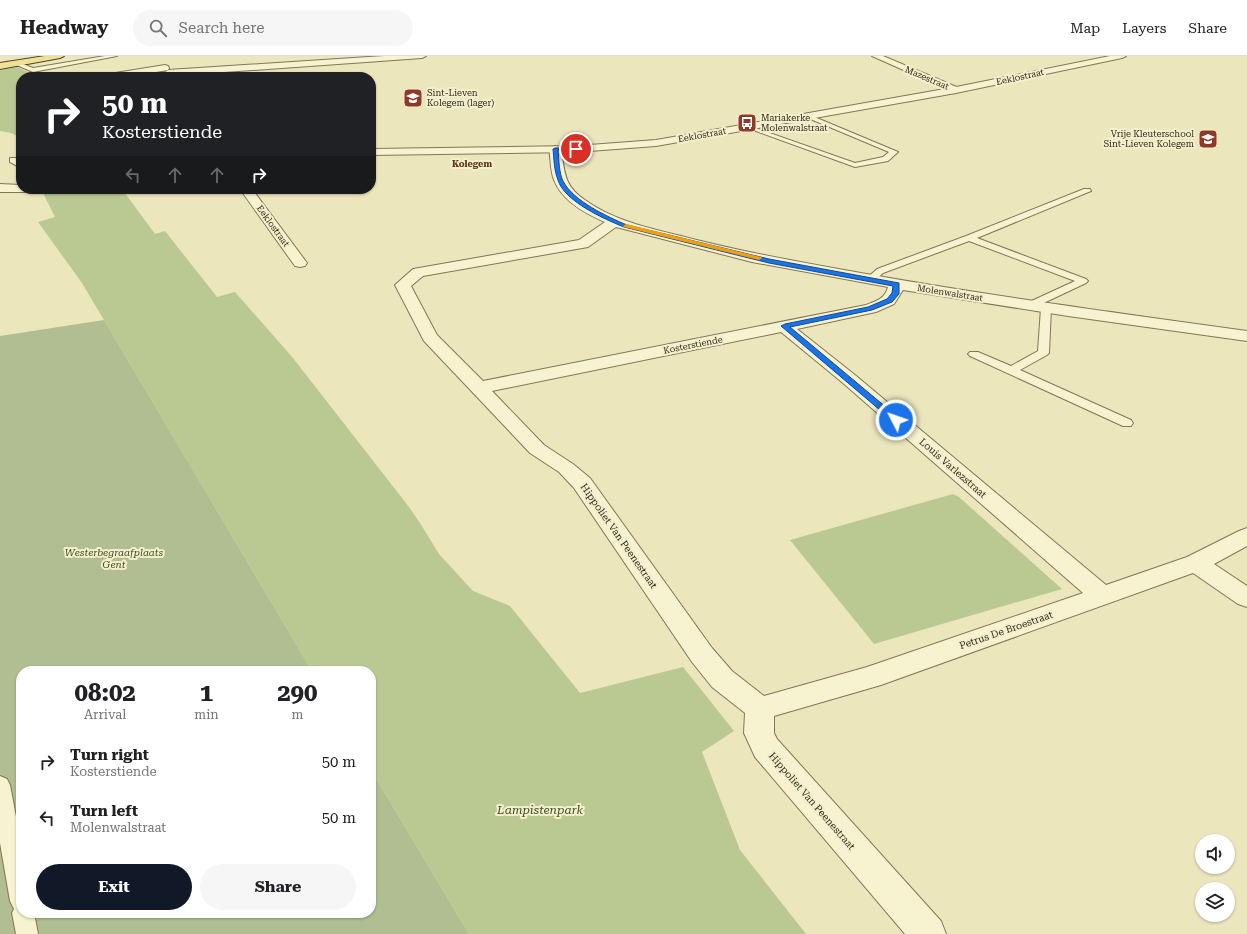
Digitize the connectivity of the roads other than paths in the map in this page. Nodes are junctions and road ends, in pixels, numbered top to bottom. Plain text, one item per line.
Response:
1 (60, 56) edge
2 (114, 56) edge
3 (422, 56) edge
4 (876, 56) edge
5 (1122, 56) edge
6 (15, 63) junction
7 (0, 66) edge
8 (166, 70) edge
9 (150, 72) edge
10 (956, 90) junction
11 (810, 117) junction
12 (748, 127) junction
13 (555, 149) junction
14 (376, 152) edge
15 (13, 160) dead end
16 (16, 162) edge
17 (0, 188) edge
18 (16, 188) edge
19 (1087, 191) dead end
20 (250, 194) edge
21 (615, 222) junction
22 (969, 238) junction
23 (300, 263) dead end
24 (871, 279) junction
25 (897, 284) junction
26 (1028, 306) junction
27 (1046, 308) junction
28 (785, 326) junction
29 (1247, 336) edge
30 (974, 354) dead end
31 (1011, 370) junction
32 (478, 388) junction
33 (1127, 423) dead end
34 (1247, 536) edge
35 (1196, 562) junction
36 (1102, 596) junction
37 (1247, 598) edge
38 (760, 708) junction
39 (0, 785) edge
40 (16, 873) edge
41 (24, 918) edge
42 (27, 934) edge
43 (928, 934) edge

1 - 6 main road
2 - 6 lane
3 - 8 street
4 - 10 street, Mazestraat
5 - 10 street, Eeklostraat
6 - 7 main road
8 - 9 street
10 - 11 street, Eeklostraat
11 - 12 street, Eeklostraat
11 - 12 lane
12 - 13 street, Eeklostraat
13 - 14 street, Eeklostraat
13 - 21 street, Molenwalstraat
15 - 16 lane
17 - 18 street
19 - 22 lane
20 - 23 street, Eeklostraat
21 - 24 street, Molenwalstraat
21 - 32 street, Hippoliet Van Peenestraat
22 - 24 lane
22 - 26 lane
24 - 25 street, Molenwalstraat
25 - 26 street, Molenwalstraat
25 - 28 street, Kosterstiende
26 - 27 street, Molenwalstraat
27 - 29 street, Molenwalstraat
27 - 31 lane
28 - 32 street, Kosterstiende
28 - 36 street, Louis Varlezstraat
30 - 31 lane
31 - 33 lane
32 - 38 street, Hippoliet Van Peenestraat
34 - 35 street, Petrus De Broestraat
35 - 36 street, Petrus De Broestraat
35 - 37 street
36 - 38 street, Petrus De Broestraat
38 - 43 street, Hippoliet Van Peenestraat
39 - 40 lane
41 - 42 lane

